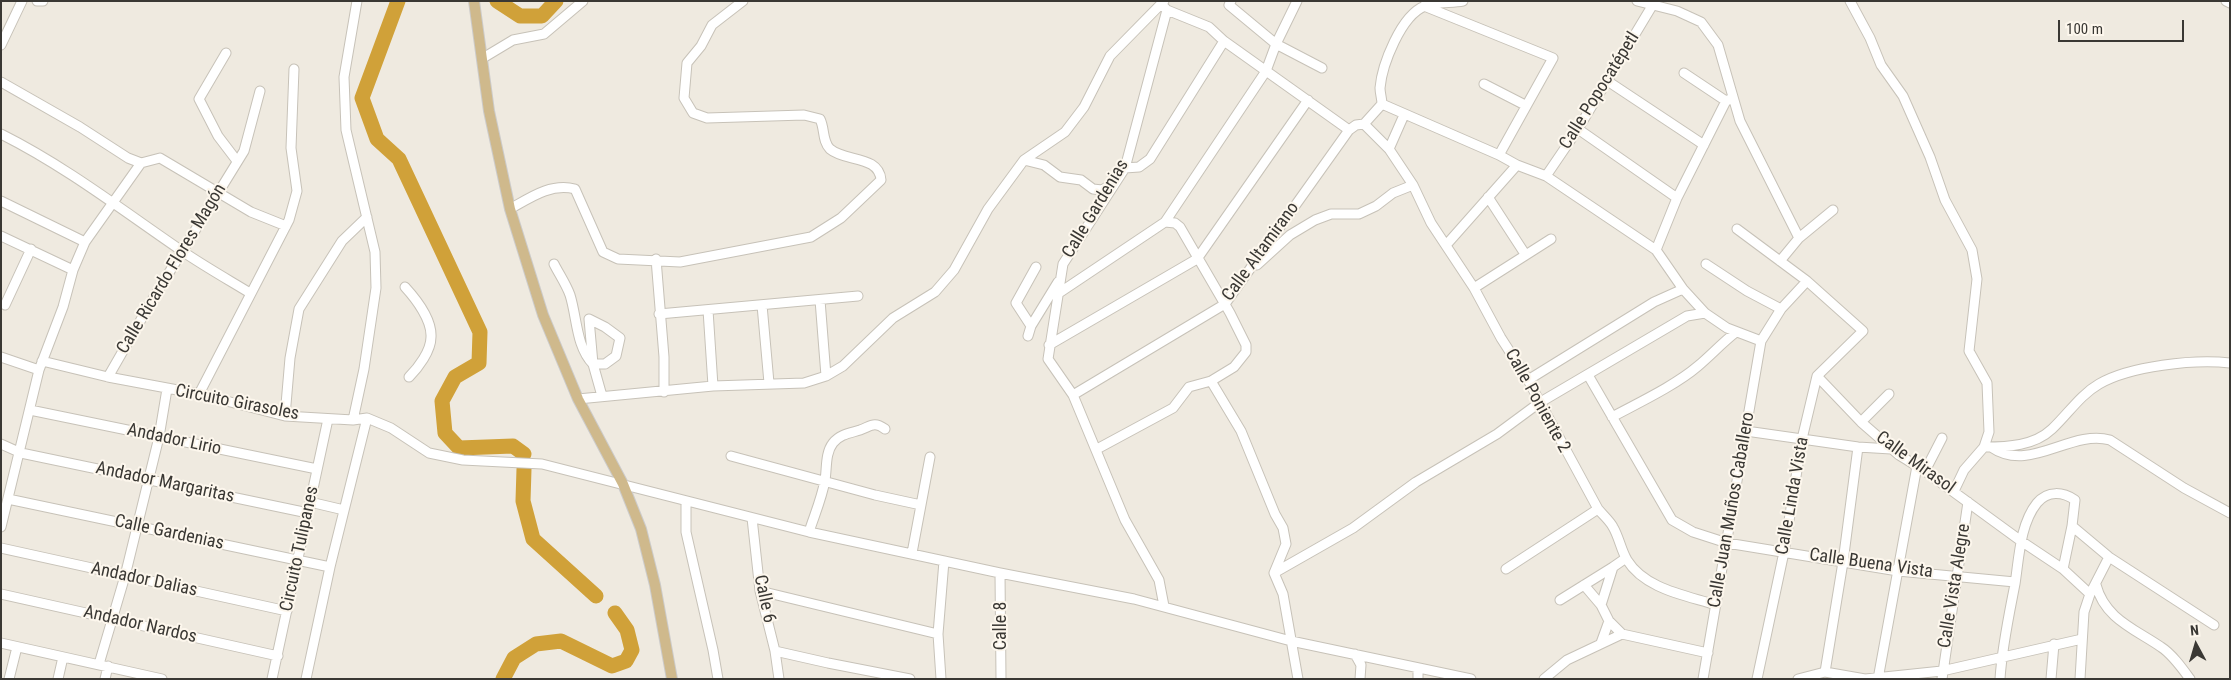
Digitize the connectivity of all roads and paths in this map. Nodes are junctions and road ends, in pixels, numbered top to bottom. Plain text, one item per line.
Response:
1 (22, 1) edge
2 (37, 1) edge
3 (43, 1) edge
4 (357, 1) edge
5 (583, 1) edge
6 (743, 1) edge
7 (1231, 1) edge
8 (1296, 1) edge
9 (1463, 1) edge
10 (1637, 1) edge
11 (1850, 1) edge
12 (2226, 1) edge
13 (474, 3) edge
14 (2230, 3) edge
15 (1164, 5) edge
16 (1424, 6) junction
17 (1652, 6) junction
18 (1224, 41) junction
19 (1276, 44) junction
20 (1, 45) edge
21 (226, 53) dead end
22 (483, 58) junction
23 (1322, 68) dead end
24 (294, 69) dead end
25 (1266, 71) junction
26 (1684, 73) dead end
27 (1606, 80) junction
28 (1, 82) edge
29 (1484, 84) dead end
30 (260, 91) dead end
31 (1308, 100) junction
32 (1729, 100) junction
33 (1382, 104) junction
34 (1525, 105) junction
35 (1404, 114) junction
36 (1364, 124) junction
37 (1578, 129) junction
38 (1349, 130) junction
39 (1, 134) edge
40 (1704, 145) junction
41 (1389, 149) junction
42 (1499, 155) junction
43 (1024, 160) junction
44 (237, 161) junction
45 (142, 163) junction
46 (1517, 165) junction
47 (1125, 168) junction
48 (1546, 176) junction
49 (1117, 182) junction
50 (1413, 185) junction
51 (218, 192) junction
52 (1488, 197) junction
53 (1678, 198) junction
54 (1, 201) edge
55 (114, 202) junction
56 (510, 208) junction
57 (1833, 210) dead end
58 (367, 217) junction
59 (1165, 222) junction
60 (286, 226) junction
61 (1737, 229) dead end
62 (1, 236) edge
63 (1799, 238) junction
64 (1551, 239) dead end
65 (85, 242) junction
66 (1447, 244) junction
67 (31, 249) junction
68 (1656, 250) junction
69 (183, 251) junction
70 (1525, 254) junction
71 (656, 259) junction
72 (1197, 259) junction
73 (1780, 261) junction
74 (554, 264) dead end
75 (1706, 264) dead end
76 (1036, 267) dead end
77 (73, 270) junction
78 (1061, 277) junction
79 (1807, 281) junction
80 (405, 287) dead end
81 (1474, 288) junction
82 (1683, 289) junction
83 (250, 293) junction
84 (1059, 293) junction
85 (858, 296) dead end
86 (820, 300) junction
87 (1225, 304) junction
88 (5, 305) dead end
89 (762, 305) junction
90 (1781, 309) junction
91 (708, 310) junction
92 (1230, 313) junction
93 (1705, 313) junction
94 (659, 314) junction
95 (1031, 326) junction
96 (1736, 332) junction
97 (1028, 336) dead end
98 (1761, 342) junction
99 (1049, 345) junction
100 (1, 357) edge
101 (2230, 363) edge
102 (593, 364) junction
103 (41, 366) junction
104 (1588, 375) junction
105 (826, 376) junction
106 (1817, 376) junction
107 (108, 377) junction
108 (409, 377) dead end
109 (1528, 380) junction
110 (1211, 381) junction
111 (769, 383) junction
112 (713, 386) junction
113 (167, 389) junction
114 (664, 392) junction
115 (200, 394) junction
116 (1888, 394) dead end
117 (1073, 395) junction
118 (602, 396) junction
119 (578, 399) junction
120 (1538, 403) junction
121 (30, 410) junction
122 (285, 416) junction
123 (1612, 417) junction
124 (367, 418) junction
125 (328, 419) junction
126 (353, 420) junction
127 (1861, 422) junction
128 (884, 429) dead end
129 (1746, 431) junction
130 (158, 437) junction
131 (1942, 438) dead end
132 (1802, 439) junction
133 (1, 444) edge
134 (1858, 447) junction
135 (1987, 447) junction
136 (1097, 449) junction
137 (1891, 449) junction
138 (21, 452) junction
139 (731, 456) dead end
140 (930, 457) dead end
141 (1921, 468) junction
142 (317, 469) junction
143 (148, 479) junction
144 (825, 481) junction
145 (623, 484) junction
146 (1954, 491) junction
147 (8, 499) junction
148 (686, 501) junction
149 (310, 502) junction
150 (1968, 502) junction
151 (921, 505) junction
152 (1598, 509) junction
153 (344, 510) junction
154 (308, 513) junction
155 (2230, 513) edge
156 (752, 518) junction
157 (2, 523) edge
158 (136, 526) junction
159 (2072, 526) junction
160 (809, 532) junction
161 (2021, 541) junction
162 (1727, 543) junction
163 (1, 548) edge
164 (1784, 552) junction
165 (912, 553) junction
166 (2109, 557) junction
167 (1626, 558) junction
168 (298, 560) junction
169 (944, 562) junction
170 (1843, 562) junction
171 (330, 567) junction
172 (1613, 567) junction
173 (2063, 569) junction
174 (1506, 570) dead end
175 (1898, 571) junction
176 (1274, 573) junction
177 (1000, 574) junction
178 (126, 576) junction
179 (1956, 576) junction
180 (2015, 582) junction
181 (1584, 585) junction
182 (2096, 585) junction
183 (760, 591) junction
184 (1, 594) edge
185 (2090, 594) junction
186 (1560, 600) dead end
187 (1601, 605) junction
188 (1716, 605) junction
189 (1164, 606) junction
190 (287, 611) junction
191 (114, 619) junction
192 (1609, 621) junction
193 (2214, 625) dead end
194 (938, 634) junction
195 (1622, 634) junction
196 (2082, 639) junction
197 (1291, 641) junction
198 (1, 643) edge
199 (1601, 643) junction
200 (2054, 644) junction
201 (17, 647) junction
202 (775, 651) junction
203 (1708, 653) junction
204 (1356, 654) junction
205 (278, 656) junction
206 (63, 657) junction
207 (2001, 657) junction
208 (104, 665) junction
209 (1418, 668) junction
210 (1825, 672) junction
211 (1879, 675) edge
212 (1942, 675) edge
213 (157, 678) edge
214 (9, 679) edge
215 (58, 679) edge
216 (105, 679) edge
217 (272, 679) edge
218 (306, 679) edge
219 (672, 679) edge
220 (718, 679) edge
221 (779, 679) edge
222 (910, 679) edge
223 (941, 679) edge
224 (1001, 679) edge
225 (1298, 679) edge
226 (1360, 679) edge
227 (1418, 679) edge
228 (1471, 679) edge
229 (1544, 679) edge
230 (1702, 679) edge
231 (1757, 679) edge
232 (1798, 679) edge
233 (1865, 679) edge
234 (2000, 679) edge
235 (2051, 679) edge
236 (2080, 679) edge
237 (2190, 679) edge

1 - 20 street
2 - 3 street
4 - 58 street
5 - 22 street
6 - 71 street
7 - 19 street
8 - 19 street
9 - 16 street
10 - 17 street
11 - 135 street
12 - 14 street
13 - 22 main road
15 - 18 street
15 - 43 street
15 - 47 street, Calle Gardenias
16 - 33 street
16 - 34 street
17 - 27 street, Calle Popocatépetl
17 - 32 street
18 - 25 street
18 - 47 street
19 - 23 street
19 - 25 street
21 - 44 street
22 - 56 main road
24 - 60 street
25 - 31 street
25 - 59 street
26 - 32 street
27 - 37 street, Calle Popocatépetl
27 - 40 street
28 - 45 street
29 - 34 street
30 - 44 street, Calle Ricardo Flores Magón
31 - 38 street
31 - 72 street
32 - 40 street
32 - 63 street
33 - 35 street
33 - 36 street
34 - 42 street
35 - 41 street
35 - 42 street
36 - 38 street
36 - 41 street, Calle Poniente 2
37 - 48 street, Calle Popocatépetl
37 - 53 street
38 - 87 street, Calle Altamirano
39 - 55 street
40 - 53 street
41 - 50 street, Calle Poniente 2
42 - 46 street
43 - 49 street
43 - 105 street
44 - 51 street, Calle Ricardo Flores Magón
45 - 51 street
45 - 55 street
46 - 48 street
46 - 52 street
47 - 49 street, Calle Gardenias
48 - 68 street
49 - 78 street, Calle Gardenias
50 - 66 street, Calle Poniente 2
50 - 92 street
51 - 60 street
51 - 69 street, Calle Ricardo Flores Magón
52 - 66 street
52 - 70 street
53 - 68 street
54 - 65 street
55 - 65 street
55 - 69 street
56 - 71 street
56 - 119 main road
57 - 63 street
58 - 122 street
58 - 126 street
59 - 72 street
59 - 84 street
60 - 83 street
61 - 73 street
62 - 67 street
63 - 73 street
64 - 70 street
65 - 77 street
66 - 81 street, Calle Poniente 2
67 - 77 street
67 - 88 street
68 - 82 street
69 - 83 street
69 - 107 street, Calle Ricardo Flores Magón
70 - 81 street
71 - 94 street
72 - 87 street
72 - 99 street
73 - 79 street
74 - 102 street
75 - 90 street
76 - 95 street
77 - 103 street
78 - 84 street, Calle Gardenias
78 - 95 street
79 - 90 street
79 - 106 street
80 - 108 street
81 - 109 street, Calle Poniente 2
82 - 93 street
82 - 109 street
83 - 115 street
84 - 99 street, Calle Gardenias
85 - 86 street
86 - 89 street
86 - 105 street
87 - 92 street
87 - 117 street, Calle Altamirano
89 - 91 street
89 - 111 street
90 - 98 street
91 - 94 street
91 - 112 street
92 - 110 street
93 - 96 street
93 - 104 street
94 - 114 street
95 - 97 street
96 - 98 street
96 - 123 street
98 - 129 street, Calle Juan Muños Caballero
99 - 117 street, Calle Gardenias
100 - 103 street, Circuito Girasoles
101 - 135 street
102 - 102 street
102 - 118 street
103 - 107 street, Circuito Girasoles
103 - 121 street
104 - 120 street
104 - 123 street, Calle Buena Vista
105 - 111 street
106 - 127 street, Calle Mirasol
106 - 132 street, Calle Linda Vista
107 - 113 street, Circuito Girasoles
109 - 120 street, Calle Poniente 2
110 - 136 street
110 - 176 street
111 - 112 street
112 - 114 street
113 - 115 street, Circuito Girasoles
113 - 130 street
114 - 118 street
115 - 122 street, Circuito Girasoles
116 - 127 street
117 - 136 street
118 - 119 street
119 - 145 main road
120 - 152 street, Calle Poniente 2
120 - 176 street
121 - 130 street, Andador Lirio
121 - 138 street
122 - 125 street, Circuito Girasoles
123 - 162 street, Calle Buena Vista
124 - 126 street, Circuito Girasoles
124 - 145 street
124 - 153 street
125 - 126 street, Circuito Girasoles
125 - 142 street, Circuito Tulipanes
127 - 137 street, Calle Mirasol
128 - 144 street
129 - 132 street
129 - 162 street, Calle Juan Muños Caballero
130 - 142 street, Andador Lirio
130 - 143 street
131 - 141 street
132 - 134 street
132 - 164 street, Calle Linda Vista
133 - 138 street, Andador Margaritas
134 - 137 street
134 - 170 street
135 - 146 street
135 - 155 street
136 - 189 street
137 - 141 street, Calle Mirasol
138 - 143 street, Andador Margaritas
138 - 147 street
139 - 144 street
140 - 151 street
141 - 146 street, Calle Mirasol
141 - 175 street
142 - 149 street, Circuito Tulipanes
143 - 154 street, Andador Margaritas
143 - 158 street
144 - 151 street
144 - 160 street
145 - 148 street
145 - 219 main road
146 - 150 street, Calle Mirasol
147 - 157 street
147 - 158 street, Calle Gardenias
148 - 156 street
148 - 220 street
149 - 153 street
149 - 154 street, Circuito Tulipanes
150 - 161 street, Calle Mirasol
150 - 179 street, Calle Vista Alegre
151 - 165 street
152 - 167 street, Calle Poniente 2
152 - 174 street
153 - 171 street
154 - 168 street, Circuito Tulipanes
156 - 160 street
156 - 183 street, Calle 6
158 - 168 street, Calle Gardenias
158 - 178 street
159 - 161 street
159 - 166 street
159 - 173 street
160 - 165 street
161 - 173 street, Calle Mirasol
161 - 180 street
162 - 164 street, Calle Buena Vista
162 - 188 street, Calle Juan Muños Caballero
163 - 178 street, Andador Dalias
164 - 170 street, Calle Buena Vista
164 - 231 street, Calle Linda Vista
165 - 169 street
166 - 182 street
166 - 193 street
167 - 172 street
167 - 188 street, Calle Poniente 2
168 - 171 street, Calle Gardenias
168 - 190 street, Circuito Tulipanes
169 - 177 street
169 - 194 street
170 - 175 street, Calle Buena Vista
170 - 210 street
171 - 218 street
172 - 181 street
172 - 187 street
173 - 185 street, Calle Mirasol
175 - 179 street, Calle Buena Vista
175 - 211 street
176 - 197 street
177 - 189 street
177 - 224 street, Calle 8
178 - 190 street, Andador Dalias
178 - 191 street
179 - 180 street, Calle Buena Vista
179 - 212 street, Calle Vista Alegre
180 - 207 street
181 - 186 street
181 - 187 street
182 - 185 street
182 - 237 street
183 - 194 street
183 - 202 street, Calle 6
184 - 191 street, Andador Nardos
185 - 196 street
187 - 192 street
188 - 203 street, Calle Juan Muños Caballero
189 - 197 street
190 - 205 street, Circuito Tulipanes
191 - 205 street, Andador Nardos
191 - 208 street
192 - 195 street
192 - 199 street
194 - 223 street
195 - 199 street
195 - 203 street
196 - 200 street
196 - 236 street
197 - 204 street
197 - 225 street
198 - 201 street
199 - 229 street
200 - 207 street
200 - 235 street
201 - 206 street
201 - 214 street
202 - 221 street, Calle 6
202 - 222 street
203 - 230 street, Calle Juan Muños Caballero
204 - 209 street
204 - 226 street
205 - 217 street, Circuito Tulipanes
206 - 208 street
206 - 215 street
207 - 212 street
207 - 234 street
208 - 213 street
208 - 216 street
209 - 227 street
209 - 228 street
210 - 232 street
210 - 233 street
211 - 212 street
211 - 233 street

